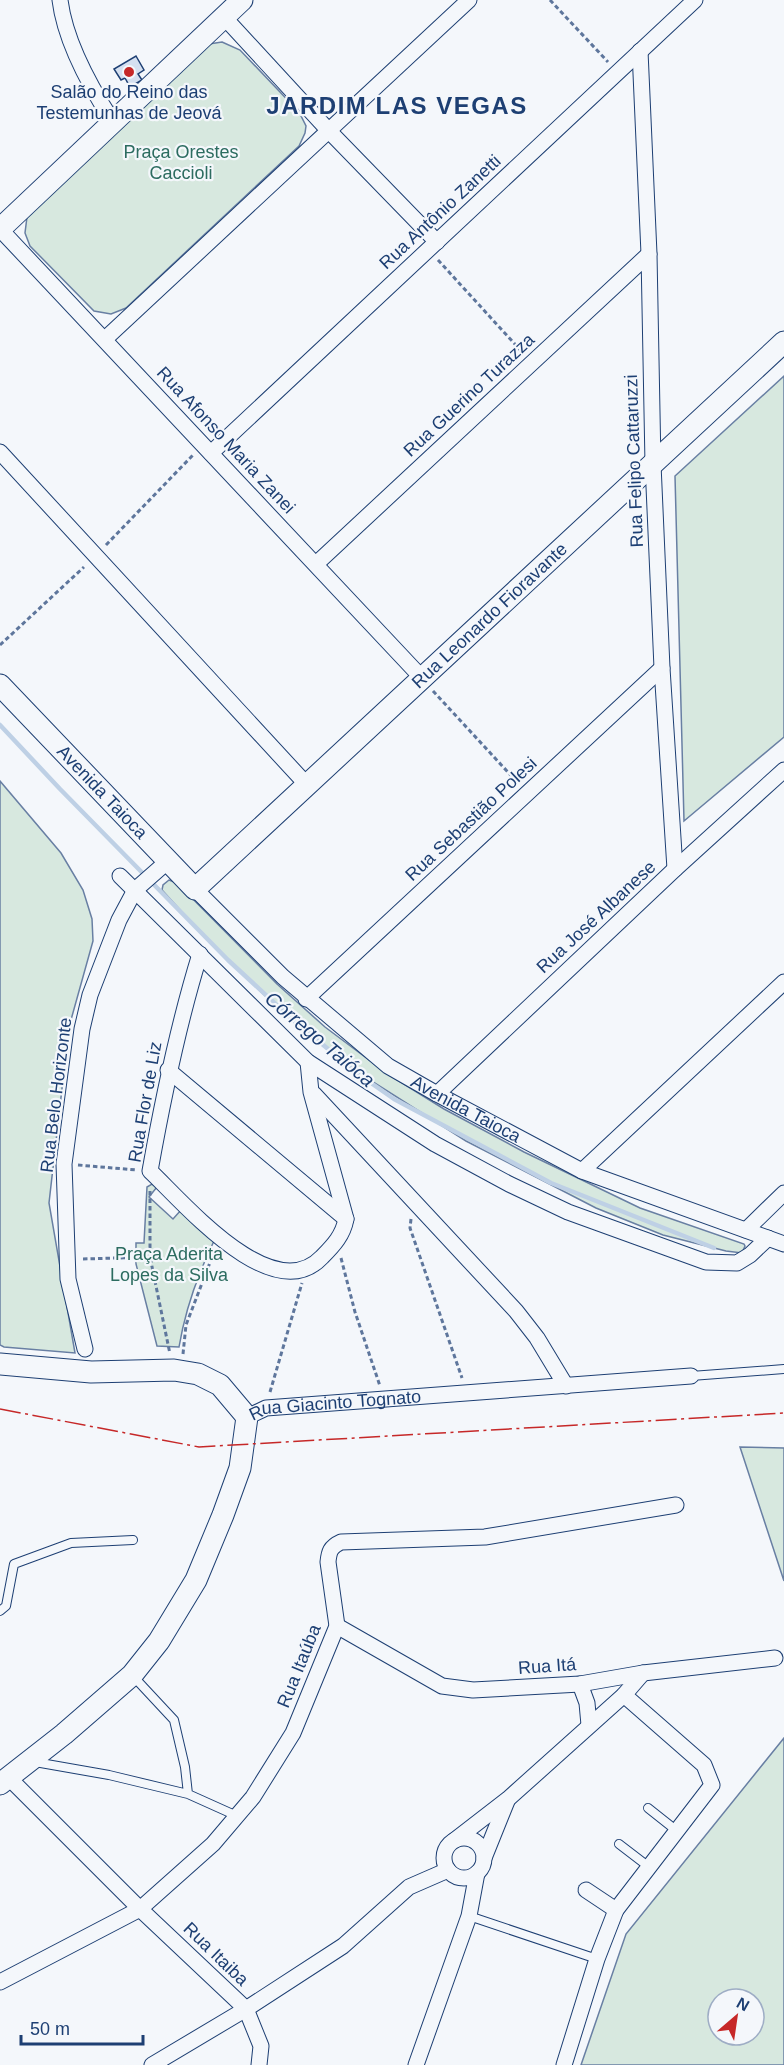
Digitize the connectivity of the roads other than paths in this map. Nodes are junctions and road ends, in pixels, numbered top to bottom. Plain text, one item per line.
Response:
1 (60, 0) edge
2 (242, 0) edge
3 (469, 0) edge
4 (694, 0) edge
5 (220, 8) edge
6 (640, 51) junction
7 (112, 122) junction
8 (329, 130) junction
9 (0, 229) edge
10 (433, 246) junction
11 (649, 254) junction
12 (105, 339) junction
13 (784, 342) edge
14 (0, 452) edge
15 (212, 453) junction
16 (653, 464) junction
17 (316, 564) junction
18 (662, 668) junction
19 (422, 678) junction
20 (0, 685) edge
21 (784, 770) edge
22 (307, 785) junction
23 (162, 866) junction
24 (675, 869) junction
25 (120, 876) dead end
26 (139, 886) junction
27 (195, 889) junction
28 (200, 954) junction
29 (784, 982) edge
30 (306, 999) junction
31 (308, 1062) junction
32 (168, 1070) junction
33 (312, 1092) junction
34 (437, 1094) junction
35 (582, 1171) junction
36 (784, 1193) edge
37 (346, 1219) junction
38 (746, 1230) junction
39 (768, 1238) junction
40 (784, 1244) edge
41 (86, 1349) dead end
42 (0, 1364) edge
43 (784, 1369) edge
44 (691, 1376) joint
45 (566, 1386) junction
46 (247, 1417) junction
47 (676, 1505) dead end
48 (133, 1540) dead end
49 (0, 1611) edge
50 (336, 1626) junction
51 (774, 1658) dead end
52 (643, 1673) junction
53 (132, 1675) junction
54 (580, 1684) junction
55 (624, 1695) junction
56 (589, 1725) junction
57 (30, 1761) junction
58 (4, 1781) edge
59 (188, 1794) junction
60 (508, 1798) junction
61 (648, 1808) dead end
62 (237, 1816) junction
63 (677, 1831) junction
64 (619, 1844) dead end
65 (451, 1845) junction
66 (484, 1858) junction
67 (649, 1867) junction
68 (448, 1870) junction
69 (477, 1873) junction
70 (409, 1887) junction
71 (586, 1890) dead end
72 (140, 1909) junction
73 (616, 1910) junction
74 (470, 1917) junction
75 (597, 1959) junction
76 (0, 1982) edge
77 (246, 2009) junction
78 (152, 2065) edge
79 (259, 2065) edge
80 (416, 2065) edge
81 (564, 2065) edge

1 - 7 street
2 - 5 street
3 - 8 street
4 - 6 street, Rua Antônio Zanetti
5 - 7 street
5 - 8 street
6 - 10 street, Rua Antônio Zanetti
6 - 11 street, Rua Felipo Cattaruzzi
7 - 9 street
8 - 10 street
8 - 12 street
9 - 12 street, Rua Afonso Maria Zanei
10 - 15 street, Rua Antônio Zanetti
11 - 16 street, Rua Felipo Cattaruzzi
11 - 17 street, Rua Guerino Turazza
12 - 15 street, Rua Afonso Maria Zanei
13 - 16 street, Rua Leonardo Fioravante
14 - 22 street
15 - 17 street, Rua Afonso Maria Zanei
16 - 18 street, Rua Felipo Cattaruzzi
16 - 19 street, Rua Leonardo Fioravante
17 - 19 street, Rua Afonso Maria Zanei
18 - 24 street, Rua Felipo Cattaruzzi
18 - 30 street, Rua Sebastião Polesi
19 - 22 street, Rua Leonardo Fioravante
20 - 23 street, Avenida Taioca
21 - 24 street, Rua José Albanese
22 - 27 street, Rua Leonardo Fioravante
23 - 26 street
23 - 27 street, Avenida Taioca
24 - 34 street, Rua José Albanese
25 - 26 street
26 - 28 street
26 - 41 street, Rua Belo Horizonte
27 - 30 street, Avenida Taioca
28 - 31 street
28 - 32 street, Rua Flor de Liz
29 - 35 street
30 - 34 street, Avenida Taioca
31 - 33 street
31 - 39 street
32 - 37 street
32 - 37 street, Rua Flor de Liz
33 - 37 street
33 - 45 street
34 - 35 street, Avenida Taioca
35 - 38 street, Avenida Taioca
36 - 38 street
38 - 39 street, Avenida Taioca
39 - 40 street, Avenida Taioca
42 - 46 street, Rua Giacinto Tognato
43 - 44 lane
44 - 45 street, Rua Giacinto Tognato
45 - 46 street, Rua Giacinto Tognato
46 - 53 street
47 - 50 street, Rua Itaúba
48 - 49 lane
50 - 54 street, Rua Itá
50 - 62 street, Rua Itaúba
51 - 52 street, Rua Itá
52 - 54 street, Rua Itá
52 - 55 street
53 - 57 street
53 - 59 lane
54 - 56 street
55 - 56 street
55 - 63 street
56 - 60 street
57 - 58 street
57 - 59 lane
58 - 72 street, Rua Itaiba
59 - 62 lane
60 - 65 street
60 - 66 street
61 - 63 lane
62 - 72 street, Rua Itaúba
63 - 67 street
64 - 67 lane
65 - 66 street
65 - 68 street
65 - 70 street
66 - 69 street
67 - 73 street
68 - 69 street
68 - 70 street, Rua Itaiba
69 - 74 street
70 - 77 street, Rua Itaiba
71 - 73 street
72 - 76 street, Rua Itaúba
72 - 77 street, Rua Itaiba
73 - 75 street
74 - 75 lane
74 - 80 street
75 - 81 street
77 - 78 street
77 - 79 street

